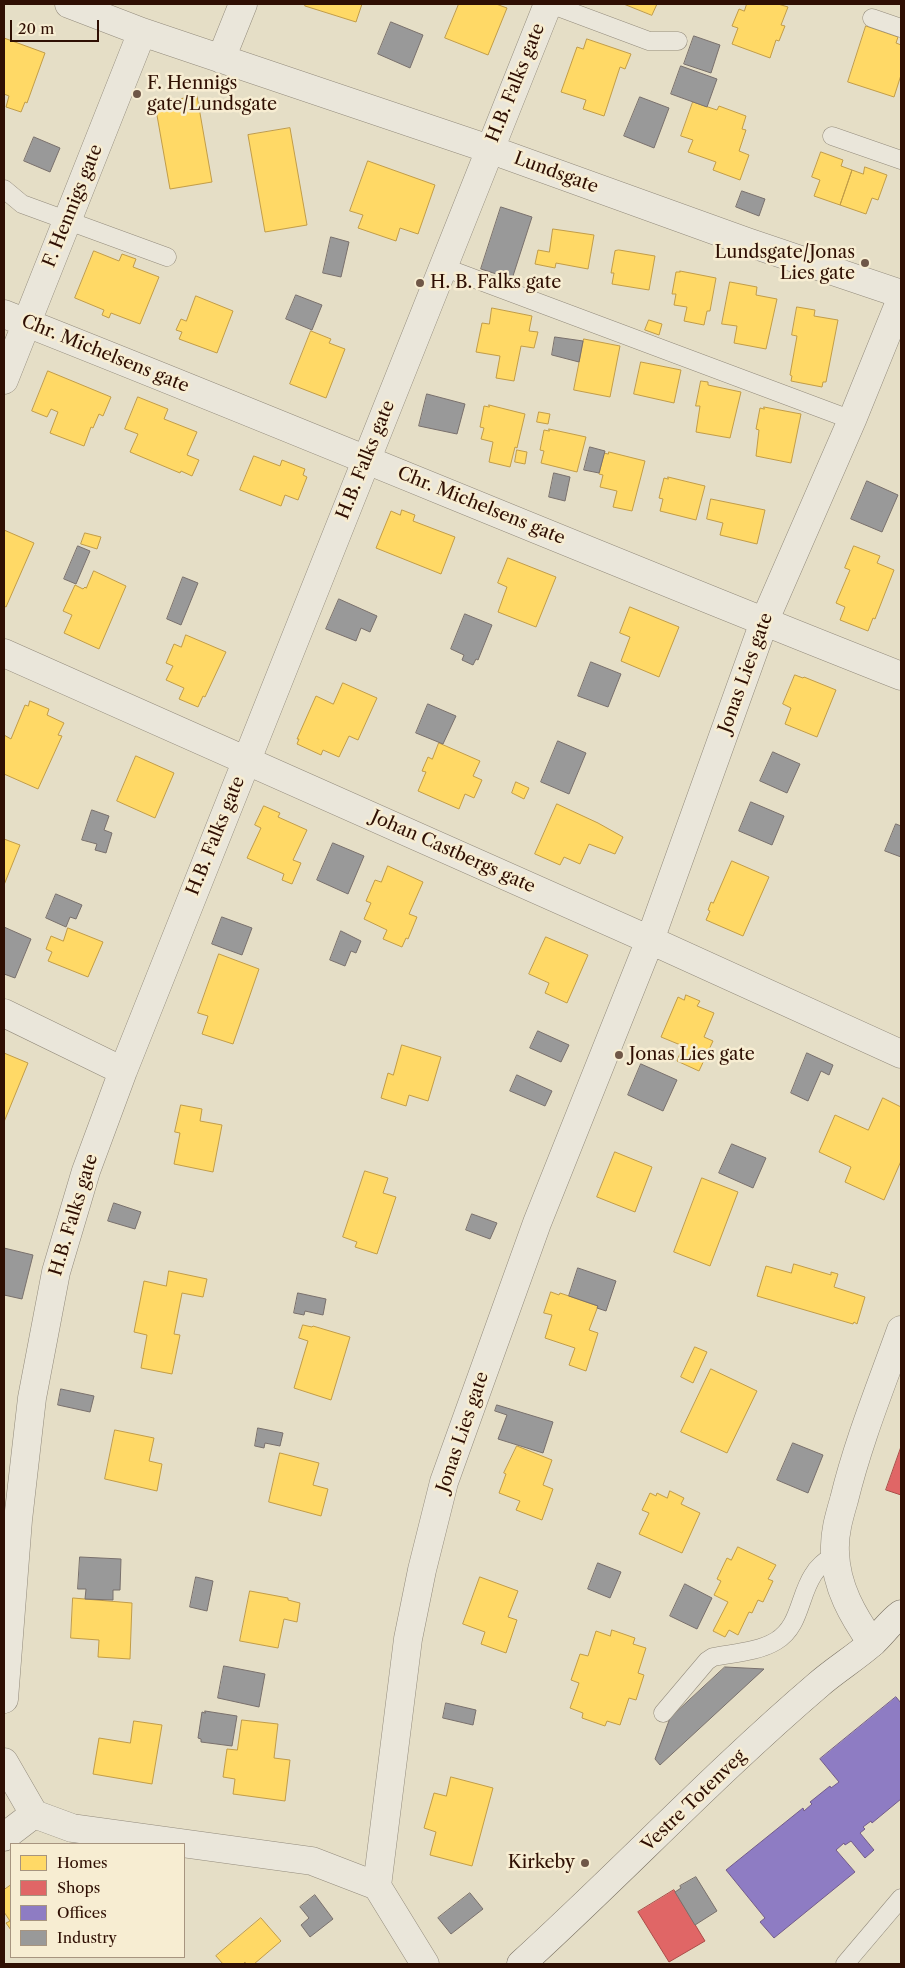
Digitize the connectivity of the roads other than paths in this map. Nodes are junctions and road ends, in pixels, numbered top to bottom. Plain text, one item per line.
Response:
1 (69, 4) edge
2 (243, 4) edge
3 (549, 4) edge
4 (872, 18) dead end
5 (901, 28) edge
6 (142, 32) junction
7 (678, 41) dead end
8 (221, 59) junction
9 (832, 136) dead end
10 (489, 149) junction
11 (901, 160) edge
12 (4, 189) edge
13 (67, 220) junction
14 (167, 257) dead end
15 (443, 267) junction
16 (901, 294) edge
17 (901, 299) edge
18 (15, 319) edge
19 (4, 380) edge
20 (852, 420) junction
21 (367, 459) junction
22 (764, 622) junction
23 (4, 653) edge
24 (901, 676) edge
25 (246, 759) junction
26 (650, 940) junction
27 (4, 1013) edge
28 (901, 1054) edge
29 (123, 1071) junction
30 (901, 1330) edge
31 (835, 1554) junction
32 (901, 1614) edge
33 (901, 1632) edge
34 (872, 1642) junction
35 (4, 1699) edge
36 (663, 1713) dead end
37 (4, 1762) edge
38 (34, 1814) junction
39 (4, 1837) edge
40 (178, 1843) edge
41 (185, 1844) edge
42 (377, 1886) junction
43 (901, 1898) edge
44 (425, 1964) edge
45 (521, 1964) edge
46 (845, 1964) edge

1 - 6 street, Lundsgate
2 - 8 street
3 - 7 lane
3 - 10 street, H.B. Falks gate
4 - 5 lane
6 - 8 street, Lundsgate
6 - 13 street, F. Hennigs gate
8 - 10 street, Lundsgate
9 - 11 lane
10 - 15 street, H.B. Falks gate
10 - 16 street, Lundsgate
12 - 13 lane
13 - 14 lane
13 - 18 street, F. Hennigs gate
15 - 20 lane
15 - 21 street, H.B. Falks gate
17 - 20 street, Jonas Lies gate
18 - 19 street, F. Hennigs gate
18 - 21 street, Chr. Michelsens gate
20 - 22 street, Jonas Lies gate
21 - 22 street, Chr. Michelsens gate
21 - 25 street, H.B. Falks gate
22 - 24 street, Chr. Michelsens gate
22 - 26 street, Jonas Lies gate
23 - 25 street, Johan Castbergs gate
25 - 26 street, Johan Castbergs gate
25 - 29 street, H.B. Falks gate
26 - 28 street, Johan Castbergs gate
26 - 42 street, Jonas Lies gate
27 - 29 street
29 - 35 street, H.B. Falks gate
30 - 31 street
31 - 34 street
31 - 36 lane
32 - 34 street, Vestre Totenveg
33 - 34 street, Vestre Totenveg
34 - 45 street, Vestre Totenveg
37 - 38 street
38 - 39 street
38 - 40 street
41 - 42 street
42 - 44 street
43 - 46 lane

